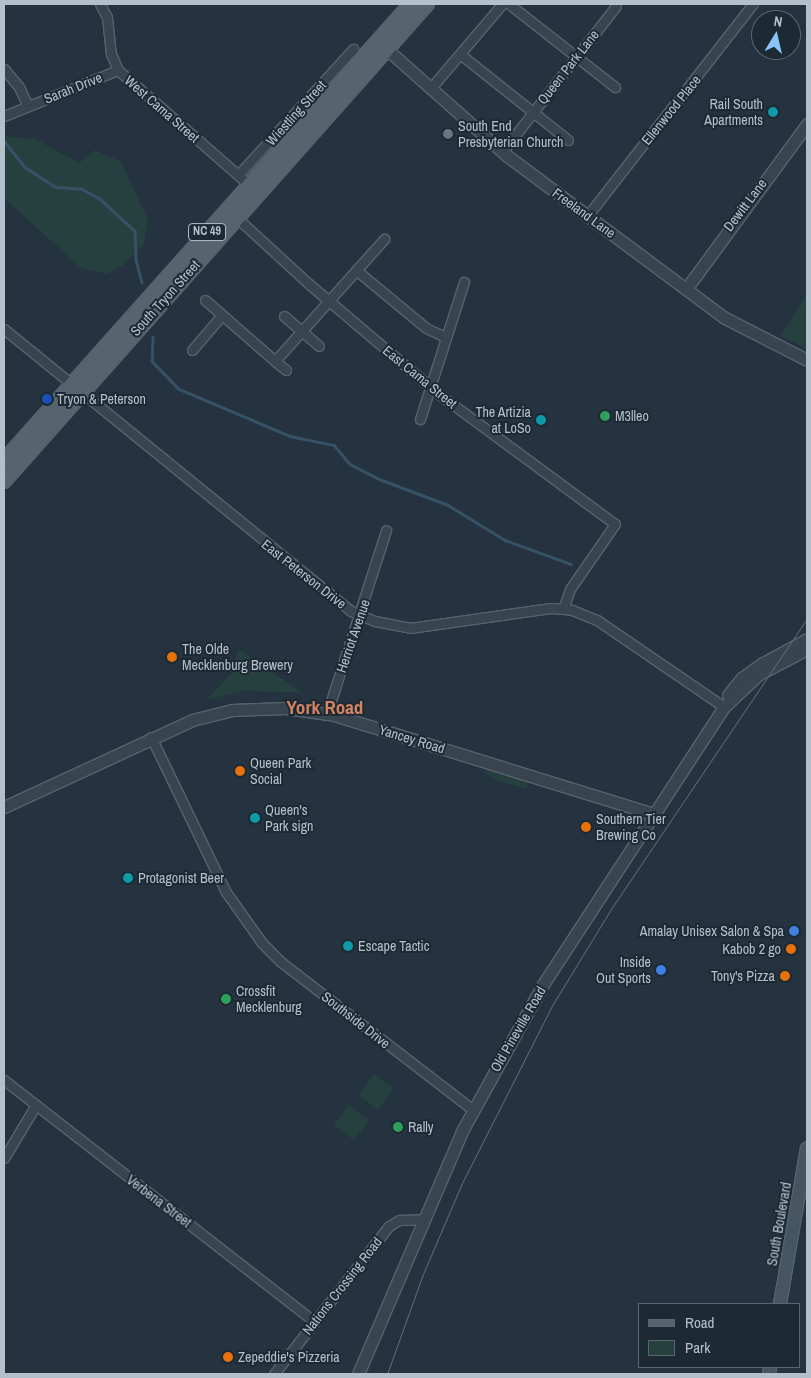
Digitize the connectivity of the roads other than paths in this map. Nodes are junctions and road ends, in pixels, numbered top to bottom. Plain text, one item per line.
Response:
1 (100, 4) edge
2 (411, 4) edge
3 (427, 4) edge
4 (502, 4) edge
5 (509, 4) edge
6 (753, 4) edge
7 (616, 6) dead end
8 (382, 45) junction
9 (353, 49) dead end
10 (460, 54) junction
11 (576, 57) junction
12 (4, 70) edge
13 (118, 70) junction
14 (615, 87) dead end
15 (430, 89) junction
16 (28, 106) junction
17 (534, 112) junction
18 (4, 116) edge
19 (807, 124) edge
20 (568, 140) dead end
21 (502, 152) junction
22 (238, 175) junction
23 (255, 189) junction
24 (232, 214) junction
25 (588, 215) junction
26 (384, 239) dead end
27 (356, 270) junction
28 (464, 282) dead end
29 (686, 288) junction
30 (204, 300) dead end
31 (328, 300) junction
32 (222, 315) junction
33 (284, 316) dead end
34 (4, 329) edge
35 (301, 330) junction
36 (445, 337) junction
37 (319, 346) dead end
38 (192, 350) dead end
39 (275, 360) junction
40 (807, 360) edge
41 (286, 370) dead end
42 (429, 385) junction
43 (77, 388) junction
44 (420, 419) dead end
45 (4, 461) edge
46 (4, 481) edge
47 (386, 530) dead end
48 (563, 608) junction
49 (358, 614) junction
50 (807, 639) edge
51 (807, 650) edge
52 (724, 707) junction
53 (327, 713) junction
54 (151, 737) junction
55 (4, 807) edge
56 (653, 814) junction
57 (4, 1080) edge
58 (36, 1105) junction
59 (472, 1110) junction
60 (807, 1148) edge
61 (4, 1158) edge
62 (423, 1218) junction
63 (780, 1303) edge
64 (314, 1322) junction
65 (274, 1374) edge
66 (358, 1374) edge

1 - 13 street, West Cama Street
2 - 8 main road, South Tryon Street / NC 49
3 - 8 main road, South Tryon Street / NC 49
4 - 10 street
5 - 11 street
6 - 25 street, Ellenwood Place
7 - 11 street, Queen Park Lane
8 - 15 street, Freeland Lane
8 - 23 main road, South Tryon Street / NC 49
9 - 22 street, Wiestling Street
10 - 15 street
10 - 17 street
11 - 14 street
11 - 17 street, Queen Park Lane
12 - 16 street
13 - 16 street, Sarah Drive
13 - 22 street, West Cama Street
15 - 21 street, Freeland Lane
16 - 18 street, Sarah Drive
17 - 20 street
17 - 21 street, Queen Park Lane
19 - 29 street, Dewitt Lane
21 - 25 street, Freeland Lane
22 - 23 street, West Cama Street
23 - 24 main road, South Tryon Street / NC 49
24 - 31 street, East Cama Street
24 - 43 main road, South Tryon Street / NC 49
25 - 29 street, Freeland Lane
26 - 27 street
27 - 31 street
27 - 36 street
28 - 36 street
29 - 40 street, Freeland Lane
30 - 32 street
31 - 35 street
31 - 42 street, East Cama Street
32 - 38 street
32 - 39 street
33 - 35 street
34 - 43 street, East Peterson Drive
35 - 37 street
35 - 39 street
36 - 42 street
39 - 41 street
42 - 44 street
42 - 48 street, East Cama Street
43 - 45 main road, South Tryon Street / NC 49
43 - 46 main road, South Tryon Street / NC 49
43 - 49 street, East Peterson Drive
47 - 49 street, Herriot Avenue
48 - 49 street, East Peterson Drive
48 - 52 street, East Peterson Drive
49 - 53 street, Herriot Avenue
50 - 52 street, Old Pineville Road
51 - 52 street, Old Pineville Road
52 - 56 street, Old Pineville Road
53 - 54 street, Yancey Road
53 - 56 street, Yancey Road
54 - 55 street, Yancey Road
54 - 59 street, Southside Drive
56 - 59 street, Old Pineville Road
57 - 58 street, Verbena Street
58 - 61 street
58 - 64 street, Verbena Street
59 - 62 street, Old Pineville Road
60 - 63 main road, South Boulevard
62 - 64 street, Nations Crossing Road
62 - 66 street, Old Pineville Road
64 - 65 street, Nations Crossing Road

